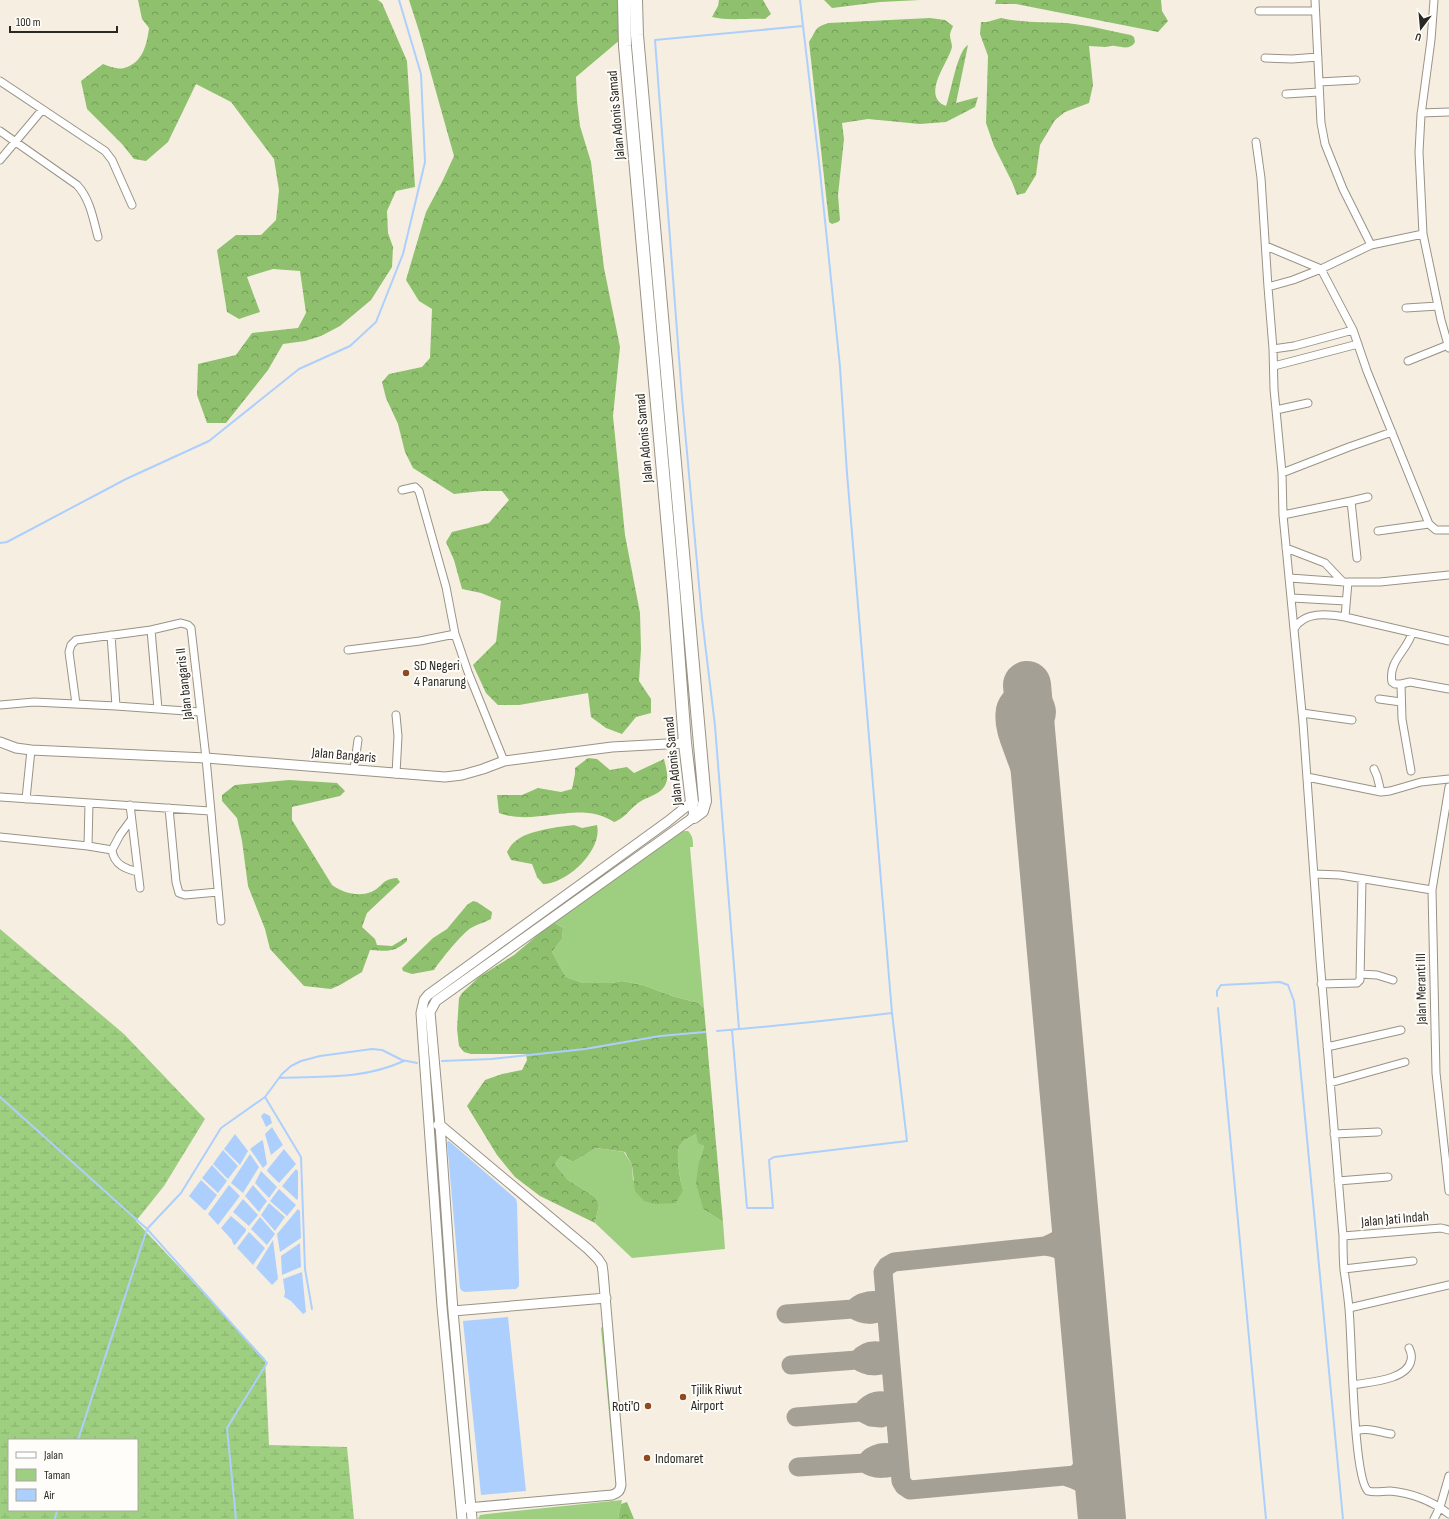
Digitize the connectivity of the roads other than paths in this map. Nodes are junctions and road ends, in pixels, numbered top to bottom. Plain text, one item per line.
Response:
1 (624, 0) edge
2 (636, 0) edge
3 (1315, 0) edge
4 (1434, 0) edge
5 (1259, 11) dead end
6 (1315, 11) junction
7 (1318, 57) junction
8 (1264, 58) dead end
9 (1356, 80) dead end
10 (0, 81) edge
11 (1319, 82) junction
12 (1320, 92) junction
13 (1286, 94) dead end
14 (42, 110) junction
15 (1449, 112) edge
16 (1421, 113) junction
17 (0, 132) edge
18 (15, 142) junction
19 (1256, 142) dead end
20 (0, 160) edge
21 (132, 205) dead end
22 (1423, 234) junction
23 (98, 237) dead end
24 (1371, 245) junction
25 (1266, 246) junction
26 (1321, 268) junction
27 (1268, 287) junction
28 (1438, 306) junction
29 (1406, 308) dead end
30 (1353, 330) junction
31 (1358, 344) junction
32 (1449, 347) edge
33 (1273, 349) junction
34 (1408, 361) dead end
35 (1274, 366) junction
36 (1308, 403) dead end
37 (1276, 410) junction
38 (1392, 432) junction
39 (1282, 473) junction
40 (402, 490) dead end
41 (1368, 497) dead end
42 (1351, 501) junction
43 (1283, 515) junction
44 (1429, 524) junction
45 (1449, 530) edge
46 (1378, 531) dead end
47 (1286, 548) junction
48 (1357, 558) dead end
49 (1449, 575) edge
50 (1290, 578) junction
51 (1345, 582) junction
52 (686, 595) junction
53 (674, 596) junction
54 (1292, 598) junction
55 (1346, 601) junction
56 (1345, 616) junction
57 (1294, 629) junction
58 (151, 630) junction
59 (1412, 633) junction
60 (455, 634) junction
61 (111, 635) junction
62 (1449, 642) edge
63 (348, 650) dead end
64 (1401, 684) junction
65 (1449, 688) edge
66 (1379, 700) dead end
67 (1401, 702) junction
68 (76, 704) junction
69 (0, 705) edge
70 (116, 706) junction
71 (158, 709) junction
72 (200, 712) junction
73 (1302, 713) junction
74 (396, 715) dead end
75 (1352, 720) dead end
76 (358, 740) dead end
77 (0, 742) edge
78 (685, 743) junction
79 (31, 750) junction
80 (206, 758) junction
81 (504, 761) junction
82 (354, 769) junction
83 (1374, 769) dead end
84 (1411, 771) dead end
85 (396, 774) junction
86 (1307, 777) junction
87 (1449, 779) edge
88 (1449, 787) edge
89 (1381, 792) junction
90 (0, 797) edge
91 (26, 798) junction
92 (692, 802) junction
93 (89, 803) junction
94 (130, 805) junction
95 (169, 808) junction
96 (210, 811) junction
97 (694, 817) junction
98 (131, 820) junction
99 (0, 837) edge
100 (88, 846) junction
101 (112, 850) junction
102 (138, 872) junction
103 (1315, 874) junction
104 (1362, 879) junction
105 (140, 888) dead end
106 (1432, 890) junction
107 (218, 892) junction
108 (221, 921) dead end
109 (1360, 974) junction
110 (1393, 980) dead end
111 (1322, 984) junction
112 (1401, 1030) dead end
113 (1327, 1047) junction
114 (1405, 1062) dead end
115 (1330, 1083) junction
116 (429, 1125) junction
117 (440, 1125) junction
118 (1378, 1132) dead end
119 (1334, 1134) junction
120 (1388, 1177) dead end
121 (1338, 1181) junction
122 (1449, 1191) edge
123 (1449, 1230) edge
124 (1343, 1236) junction
125 (1413, 1260) dead end
126 (1344, 1269) junction
127 (1449, 1285) edge
128 (606, 1298) junction
129 (1349, 1308) junction
130 (453, 1312) junction
131 (1409, 1348) dead end
132 (1353, 1385) junction
133 (1356, 1431) junction
134 (1391, 1434) dead end
135 (1449, 1476) edge
136 (1440, 1507) junction
137 (462, 1508) junction
138 (472, 1508) junction
139 (1449, 1514) edge
140 (462, 1519) edge
141 (472, 1519) edge
142 (1434, 1519) edge

1 - 53 highway, Jalan Adonis Samad
2 - 52 highway, Jalan Adonis Samad
3 - 6 street
4 - 16 street
5 - 6 street
6 - 7 street
7 - 8 street
7 - 11 street
9 - 11 street
10 - 14 street
11 - 12 street
12 - 13 street
12 - 24 street
14 - 18 street
14 - 21 street
15 - 16 street
16 - 22 street
17 - 18 street
18 - 20 street
18 - 23 street
19 - 25 street
22 - 24 street
22 - 28 street
24 - 26 street
25 - 26 street
25 - 27 street
26 - 27 street
26 - 30 street
27 - 33 street
28 - 29 street
28 - 32 street
30 - 31 street
30 - 33 street
31 - 35 street
31 - 38 street
32 - 34 street
33 - 35 street
35 - 37 street
36 - 37 street
37 - 39 street
38 - 39 street
38 - 44 street
39 - 43 street
40 - 60 street
41 - 42 street
42 - 43 street
42 - 48 street
43 - 47 street
44 - 45 street
44 - 46 street
47 - 50 street
47 - 51 street
49 - 51 street
50 - 51 street
50 - 54 street
51 - 55 street
52 - 53 highway
52 - 97 highway, Jalan Adonis Samad
53 - 78 highway, Jalan Adonis Samad
54 - 55 street
54 - 57 street
55 - 56 street
56 - 57 street
56 - 59 street
57 - 73 street
58 - 61 street, Jalan bangaris II
58 - 71 street
58 - 72 street, Jalan bangaris II
59 - 62 street
59 - 64 street
60 - 63 street
60 - 81 street
61 - 68 street, Jalan bangaris II
61 - 70 street
64 - 65 street
64 - 67 street
66 - 67 street
67 - 84 street
68 - 69 street
68 - 70 street
70 - 71 street
71 - 72 street
72 - 80 street, Jalan bangaris II
73 - 75 street
73 - 86 street
74 - 85 street
76 - 82 street
77 - 79 main road, Jalan Bangaris
78 - 81 main road, Jalan Bangaris
78 - 92 highway, Jalan Adonis Samad
79 - 80 main road, Jalan Bangaris
79 - 91 street
80 - 82 main road, Jalan Bangaris
80 - 96 street, Jalan bangaris II
81 - 85 main road, Jalan Bangaris
82 - 85 main road, Jalan Bangaris
83 - 89 street
86 - 89 street
86 - 103 street
87 - 89 street
88 - 106 street, Jalan Meranti III
90 - 91 street
91 - 93 street
92 - 97 main road, Jalan Adonis Samad
92 - 116 main road
93 - 94 street
93 - 100 street
94 - 95 street
94 - 98 street
95 - 96 street
95 - 107 street
96 - 107 street, Jalan bangaris II
97 - 117 main road
98 - 101 street
98 - 102 street
99 - 100 street
100 - 101 street
101 - 102 street
102 - 105 street
103 - 104 street
103 - 111 street
104 - 106 street
104 - 109 street
106 - 122 street, Jalan Meranti III
107 - 108 street, Jalan bangaris II
109 - 110 street
109 - 111 street
111 - 113 street
112 - 113 street
113 - 115 street
114 - 115 street
115 - 119 street
116 - 117 main road
116 - 137 main road
117 - 128 main road
117 - 130 main road
118 - 119 street
119 - 121 street
120 - 121 street
121 - 124 street
123 - 124 street, Jalan Jati Indah
124 - 126 street
125 - 126 street
126 - 129 street
127 - 129 street
128 - 130 main road
128 - 138 main road
129 - 132 street
130 - 138 main road
131 - 132 street
132 - 133 street
133 - 134 street
133 - 136 street
135 - 136 street
136 - 139 street
136 - 142 street
137 - 138 main road
137 - 140 main road
138 - 141 main road

